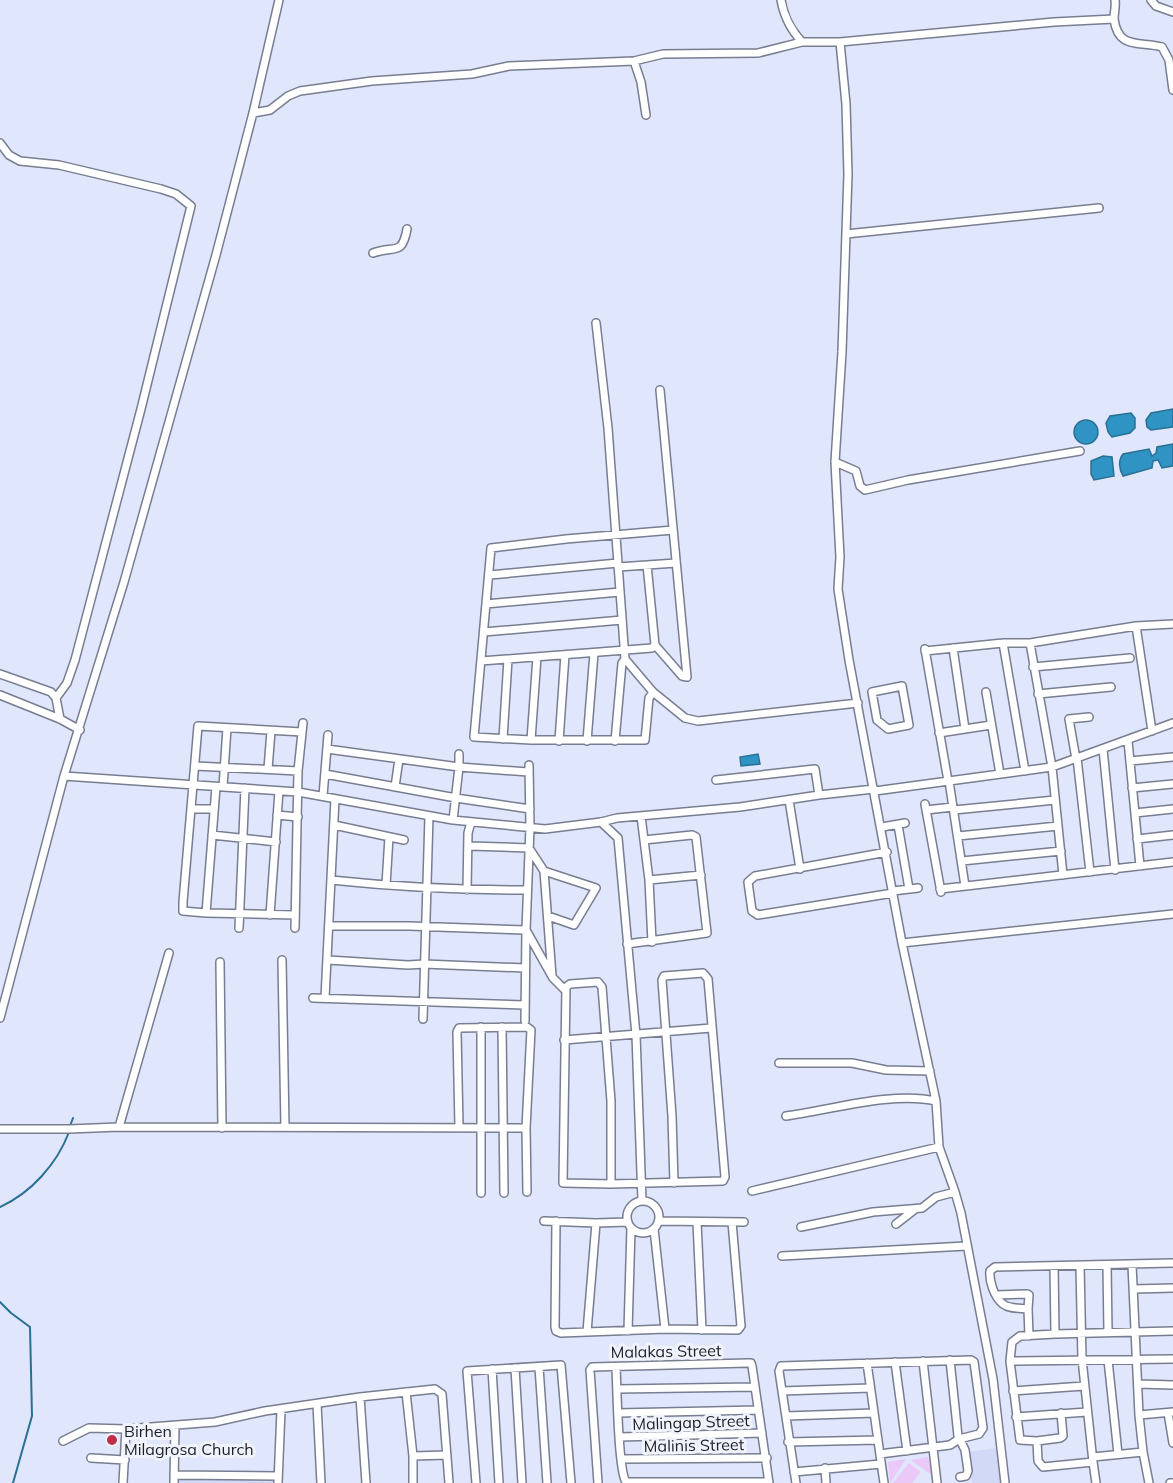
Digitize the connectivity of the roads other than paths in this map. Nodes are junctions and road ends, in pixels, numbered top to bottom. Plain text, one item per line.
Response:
1 (279, 0) edge
2 (781, 0) edge
3 (1115, 0) edge
4 (1150, 0) edge
5 (1173, 12) edge
6 (1114, 19) junction
7 (802, 42) junction
8 (840, 42) junction
9 (634, 61) junction
10 (1173, 90) edge
11 (253, 113) junction
12 (646, 116) dead end
13 (1, 141) edge
14 (1099, 208) dead end
15 (407, 229) dead end
16 (846, 234) junction
17 (373, 253) dead end
18 (596, 323) dead end
19 (660, 390) dead end
20 (1080, 451) dead end
21 (836, 462) junction
22 (673, 530) junction
23 (616, 536) junction
24 (676, 563) junction
25 (618, 565) junction
26 (647, 565) junction
27 (490, 575) junction
28 (620, 592) junction
29 (486, 604) junction
30 (622, 620) junction
31 (1173, 624) edge
32 (1136, 626) junction
33 (484, 632) junction
34 (1003, 643) junction
35 (1030, 644) junction
36 (655, 645) junction
37 (953, 648) junction
38 (624, 651) junction
39 (594, 653) junction
40 (565, 655) junction
41 (537, 657) junction
42 (1130, 658) dead end
43 (508, 659) junction
44 (625, 659) junction
45 (482, 662) junction
46 (1033, 667) junction
47 (0, 674) edge
48 (1111, 687) dead end
49 (653, 692) junction
50 (986, 692) dead end
51 (1038, 694) junction
52 (0, 695) edge
53 (56, 698) junction
54 (858, 703) junction
55 (1089, 717) dead end
56 (60, 719) junction
57 (303, 723) dead end
58 (1173, 724) edge
59 (909, 725) joint
60 (991, 725) junction
61 (227, 728) junction
62 (965, 729) junction
63 (80, 730) junction
64 (272, 731) junction
65 (1152, 731) junction
66 (302, 732) junction
67 (939, 734) junction
68 (328, 735) dead end
69 (503, 739) junction
70 (531, 740) junction
71 (559, 741) junction
72 (587, 741) junction
73 (615, 741) junction
74 (1128, 741) junction
75 (327, 749) junction
76 (1103, 749) junction
77 (459, 753) dead end
78 (1173, 757) edge
79 (1077, 758) junction
80 (399, 759) junction
81 (1130, 761) junction
82 (195, 766) junction
83 (459, 767) junction
84 (1052, 767) junction
85 (225, 768) junction
86 (268, 769) junction
87 (298, 771) junction
88 (1025, 771) junction
89 (325, 774) junction
90 (1000, 774) junction
91 (64, 776) junction
92 (716, 780) dead end
93 (949, 781) junction
94 (1173, 784) edge
95 (194, 785) junction
96 (219, 787) junction
97 (395, 787) junction
98 (245, 788) junction
99 (1132, 788) junction
100 (874, 790) junction
101 (279, 791) junction
102 (298, 792) junction
103 (819, 795) junction
104 (323, 796) junction
105 (456, 798) junction
106 (335, 799) junction
107 (789, 800) junction
108 (1055, 800) junction
109 (192, 809) junction
110 (213, 809) junction
111 (530, 809) junction
112 (953, 809) junction
113 (1173, 809) edge
114 (1135, 813) junction
115 (277, 815) junction
116 (429, 816) junction
117 (641, 816) junction
118 (298, 817) junction
119 (453, 820) junction
120 (471, 822) junction
121 (601, 822) junction
122 (334, 825) junction
123 (1058, 826) junction
124 (531, 827) junction
125 (882, 827) junction
126 (212, 835) junction
127 (1173, 835) edge
128 (958, 836) junction
129 (389, 837) junction
130 (243, 838) junction
131 (1137, 839) junction
132 (404, 840) dead end
133 (644, 840) junction
134 (276, 842) junction
135 (469, 846) junction
136 (529, 848) junction
137 (1061, 851) junction
138 (887, 852) junction
139 (962, 861) junction
140 (1173, 862) edge
141 (1140, 866) junction
142 (1115, 869) junction
143 (800, 870) junction
144 (544, 871) junction
145 (1090, 872) junction
146 (700, 875) junction
147 (1063, 875) junction
148 (331, 880) junction
149 (649, 880) junction
150 (386, 885) junction
151 (966, 886) junction
152 (427, 888) junction
153 (918, 888) dead end
154 (909, 889) junction
155 (467, 890) junction
156 (527, 890) junction
157 (893, 892) junction
158 (206, 913) junction
159 (239, 914) junction
160 (1173, 914) edge
161 (270, 915) junction
162 (295, 915) junction
163 (548, 916) junction
164 (330, 926) junction
165 (426, 927) junction
166 (239, 928) dead end
167 (295, 928) dead end
168 (526, 930) junction
169 (652, 942) junction
170 (902, 943) junction
171 (627, 944) junction
172 (169, 953) dead end
173 (282, 960) dead end
174 (328, 960) junction
175 (220, 962) dead end
176 (424, 964) junction
177 (525, 968) junction
178 (553, 978) junction
179 (565, 990) junction
180 (313, 998) dead end
181 (325, 998) junction
182 (423, 1001) junction
183 (525, 1005) junction
184 (0, 1018) edge
185 (423, 1019) dead end
186 (525, 1021) dead end
187 (481, 1027) junction
188 (502, 1027) junction
189 (711, 1029) junction
190 (665, 1033) junction
191 (636, 1035) junction
192 (606, 1037) junction
193 (564, 1040) junction
194 (779, 1063) dead end
195 (930, 1071) junction
196 (936, 1101) junction
197 (786, 1116) dead end
198 (119, 1127) junction
199 (459, 1127) junction
200 (481, 1127) junction
201 (222, 1128) junction
202 (285, 1128) junction
203 (504, 1128) junction
204 (526, 1128) junction
205 (0, 1129) edge
206 (939, 1147) junction
207 (641, 1183) junction
208 (674, 1183) junction
209 (611, 1184) junction
210 (752, 1191) dead end
211 (504, 1192) dead end
212 (527, 1192) dead end
213 (956, 1192) junction
214 (481, 1193) dead end
215 (642, 1200) junction
216 (914, 1210) junction
217 (544, 1221) dead end
218 (556, 1221) junction
219 (659, 1221) junction
220 (698, 1222) junction
221 (732, 1222) junction
222 (744, 1222) dead end
223 (596, 1223) junction
224 (896, 1224) dead end
225 (629, 1225) junction
226 (801, 1227) dead end
227 (654, 1229) junction
228 (966, 1246) junction
229 (782, 1256) dead end
230 (1173, 1263) edge
231 (1107, 1265) junction
232 (1132, 1265) junction
233 (1054, 1266) junction
234 (1080, 1266) junction
235 (1173, 1288) edge
236 (1134, 1290) junction
237 (996, 1295) junction
238 (1028, 1309) junction
239 (665, 1329) junction
240 (702, 1330) junction
241 (628, 1331) junction
242 (1173, 1331) edge
243 (587, 1332) junction
244 (1108, 1332) junction
245 (1134, 1333) junction
246 (1055, 1334) junction
247 (1081, 1334) junction
248 (1029, 1336) junction
249 (1135, 1358) junction
250 (1082, 1359) junction
251 (1173, 1359) edge
252 (923, 1360) junction
253 (950, 1360) junction
254 (1108, 1360) junction
255 (1010, 1361) junction
256 (895, 1362) junction
257 (867, 1363) junction
258 (539, 1367) junction
259 (616, 1367) junction
260 (515, 1368) junction
261 (492, 1370) junction
262 (1138, 1384) junction
263 (1173, 1384) edge
264 (1084, 1386) junction
265 (754, 1387) junction
266 (870, 1388) junction
267 (617, 1389) junction
268 (782, 1391) junction
269 (1013, 1391) junction
270 (406, 1392) junction
271 (360, 1397) junction
272 (317, 1404) junction
273 (281, 1410) junction
274 (758, 1410) junction
275 (1087, 1412) junction
276 (1171, 1412) edge
277 (618, 1413) junction
278 (874, 1413) junction
279 (1061, 1413) junction
280 (1139, 1415) junction
281 (786, 1416) junction
282 (1016, 1417) junction
283 (175, 1426) junction
284 (126, 1429) junction
285 (762, 1433) junction
286 (620, 1437) junction
287 (878, 1440) junction
288 (959, 1440) junction
289 (63, 1441) dead end
290 (1037, 1441) junction
291 (788, 1442) junction
292 (1173, 1443) edge
293 (934, 1448) junction
294 (907, 1451) junction
295 (1143, 1452) junction
296 (880, 1454) junction
297 (1118, 1454) junction
298 (447, 1455) junction
299 (413, 1456) junction
300 (91, 1458) dead end
301 (767, 1458) junction
302 (621, 1459) junction
303 (125, 1460) junction
304 (1093, 1460) junction
305 (881, 1464) junction
306 (825, 1468) junction
307 (794, 1472) junction
308 (960, 1477) dead end
309 (174, 1479) edge
310 (278, 1480) edge
311 (769, 1482) edge
312 (123, 1483) edge
313 (321, 1483) edge
314 (366, 1483) edge
315 (413, 1483) edge
316 (449, 1483) edge
317 (476, 1483) edge
318 (499, 1483) edge
319 (522, 1483) edge
320 (547, 1483) edge
321 (571, 1483) edge
322 (598, 1483) edge
323 (638, 1483) edge
324 (796, 1483) edge
325 (826, 1483) edge
326 (884, 1483) edge
327 (937, 1483) edge
328 (1005, 1483) edge
329 (1096, 1483) edge
330 (1149, 1483) edge

1 - 11 street
2 - 7 street
3 - 6 street
4 - 5 street
6 - 8 street
6 - 10 street
7 - 8 street
7 - 9 street
8 - 16 street
9 - 11 street
9 - 12 street
11 - 63 street
13 - 53 street
14 - 16 street
15 - 17 street
16 - 21 street
18 - 23 street
19 - 22 street
20 - 21 street
21 - 54 street
22 - 23 street
22 - 24 street
23 - 25 street
23 - 27 street
24 - 26 street
24 - 36 street
25 - 26 street
25 - 27 street
25 - 28 street
26 - 36 street
27 - 29 street
28 - 29 street
28 - 30 street
29 - 33 street
30 - 33 street
30 - 38 street
31 - 32 street
32 - 35 street
32 - 65 street
33 - 45 street
34 - 35 street
34 - 37 street
34 - 88 street
35 - 46 street
36 - 38 street
37 - 62 street
37 - 67 street
38 - 39 street
38 - 44 street
39 - 40 street
39 - 72 street
40 - 41 street
40 - 71 street
41 - 43 street
41 - 70 street
42 - 46 street
43 - 45 street
43 - 69 street
44 - 49 street
44 - 73 street
45 - 69 street
46 - 51 street
47 - 53 street
48 - 51 street
49 - 54 street
49 - 73 street
50 - 60 street
51 - 84 street
52 - 56 street
53 - 56 street
54 - 100 street
55 - 79 street
56 - 63 street
57 - 66 street
58 - 65 street
59 - 59 street
60 - 62 street
60 - 90 street
61 - 64 street
61 - 82 street
61 - 85 street
62 - 67 street
63 - 91 street
64 - 66 street
64 - 86 street
65 - 74 street
66 - 87 street
67 - 93 street
68 - 75 street
69 - 70 street
70 - 71 street
71 - 72 street
72 - 73 street
74 - 76 street
74 - 81 street
75 - 80 street
75 - 89 street
76 - 79 street
76 - 142 street
77 - 83 street
78 - 81 street
79 - 84 street
79 - 145 street
80 - 83 street
80 - 97 street
81 - 99 street
82 - 85 street
82 - 95 street
83 - 105 street
83 - 111 street
84 - 88 street
84 - 108 street
85 - 86 street
85 - 96 street
86 - 87 street
87 - 102 street
88 - 90 street
89 - 97 street
89 - 104 street
90 - 93 street
91 - 95 street
91 - 184 street
92 - 103 street
93 - 100 street
93 - 112 street
94 - 99 street
95 - 96 street
95 - 109 street
96 - 98 street
96 - 110 street
97 - 105 street
98 - 101 street
98 - 130 street
99 - 114 street
100 - 103 street
100 - 125 street
101 - 102 street
101 - 115 street
102 - 104 street
102 - 118 street
103 - 107 street
104 - 106 street
105 - 111 street
105 - 119 street
106 - 116 street
106 - 122 street
107 - 117 street
107 - 143 street
108 - 112 street
108 - 123 street
109 - 110 street
109 - 158 street
110 - 126 street
111 - 124 street
112 - 128 street
112 - 151 street
113 - 114 street
114 - 131 street
115 - 118 street
115 - 134 street
116 - 119 street
116 - 152 street
117 - 121 street
117 - 133 street
118 - 162 street
119 - 120 street
120 - 124 street
120 - 135 street
121 - 124 street
121 - 171 street
122 - 129 street
122 - 148 street
123 - 128 street
123 - 137 street
124 - 136 street
125 - 138 street
125 - 154 street
126 - 130 street
126 - 158 street
127 - 131 street
128 - 139 street
129 - 132 street
129 - 150 street
130 - 134 street
130 - 159 street
131 - 141 street
133 - 146 street
133 - 149 street
134 - 161 street
135 - 136 street
135 - 155 street
136 - 144 street
136 - 156 street
137 - 139 street
137 - 147 street
138 - 143 street
138 - 157 street
139 - 151 street
140 - 141 street
141 - 142 street
142 - 145 street
143 - 157 street
144 - 163 street
144 - 163 street
145 - 147 street
146 - 149 street
146 - 169 street
147 - 151 street
148 - 150 street
148 - 164 street
149 - 169 street
150 - 152 street
152 - 155 street
152 - 165 street
153 - 154 street
154 - 157 street
155 - 156 street
156 - 168 street
157 - 170 street
158 - 159 street
159 - 161 street
159 - 166 street
160 - 170 street
161 - 162 street
162 - 167 street
163 - 178 street
164 - 165 street
164 - 174 street
165 - 168 street
165 - 176 street
168 - 177 street
168 - 178 street
169 - 171 street
170 - 195 street
171 - 191 street
172 - 198 street
173 - 202 street
174 - 176 street
174 - 181 street
175 - 201 street
176 - 177 street
176 - 182 street
177 - 183 street
178 - 179 street
179 - 192 street
179 - 193 street
180 - 181 street
181 - 182 street
182 - 183 street
182 - 185 street
183 - 186 street
187 - 188 street
187 - 199 street
187 - 200 street
188 - 203 street
188 - 204 street
189 - 190 street
189 - 190 street
189 - 208 street
190 - 191 street
190 - 208 street
191 - 192 street
191 - 207 street
192 - 193 street
192 - 209 street
193 - 209 street
194 - 195 street
195 - 196 street
196 - 197 street
196 - 206 street
198 - 201 street
198 - 205 street
199 - 200 street
199 - 202 street
200 - 203 street
200 - 214 street
201 - 202 street
203 - 204 street
203 - 211 street
204 - 212 street
206 - 210 street
206 - 213 street
207 - 208 street
207 - 209 street
207 - 215 street
213 - 216 street
213 - 228 street
215 - 219 street
215 - 225 street
216 - 224 street
216 - 226 street
217 - 218 street
218 - 223 street
218 - 243 street
219 - 220 street
219 - 227 street
220 - 221 street
220 - 240 street
221 - 222 street
221 - 240 street
223 - 225 street
223 - 243 street
225 - 227 street
225 - 241 street
227 - 239 street
228 - 229 street
228 - 328 street
230 - 232 street
231 - 232 street
231 - 234 street
231 - 244 street
232 - 236 street
233 - 234 street
233 - 237 street
233 - 246 street
234 - 247 street
235 - 236 street
236 - 245 street
237 - 238 street
237 - 238 street
238 - 248 street
239 - 240 street
239 - 241 street
241 - 243 street
242 - 245 street
244 - 245 street
244 - 247 street
245 - 249 street
246 - 247 street
246 - 248 street
247 - 250 street
248 - 255 street
249 - 251 street
249 - 254 street
249 - 262 street
250 - 254 street
250 - 255 street
250 - 264 street
252 - 253 street
252 - 256 street
252 - 293 street
253 - 288 street
253 - 288 street
254 - 297 street
255 - 269 street
256 - 257 street
256 - 294 street
257 - 266 street
257 - 268 street
258 - 260 street
258 - 320 street
258 - 321 street
259 - 265 street, Malakas Street
259 - 267 street
259 - 322 street, Malakas Street
260 - 261 street
260 - 319 street
261 - 317 street
261 - 318 street
262 - 263 street
262 - 280 street
264 - 269 street
264 - 275 street
265 - 267 street
265 - 274 street
266 - 268 street
266 - 278 street
267 - 277 street
268 - 281 street
269 - 282 street
270 - 271 street
270 - 298 street
270 - 299 street
271 - 272 street
271 - 314 street
272 - 273 street
272 - 313 street
273 - 283 street
273 - 310 street
274 - 277 street
274 - 285 street
275 - 279 street
275 - 304 street
276 - 280 street
276 - 292 street
277 - 286 street
278 - 281 street
278 - 287 street
279 - 282 street
279 - 290 street
280 - 295 street
281 - 291 street
282 - 290 street
283 - 284 street
283 - 309 street
284 - 289 street
284 - 303 street
285 - 286 street, Malingap Street
285 - 301 street
286 - 302 street
287 - 291 street
287 - 296 street
288 - 293 street
288 - 308 street
290 - 304 street
291 - 307 street
293 - 294 street
293 - 327 street
294 - 296 street
295 - 297 street
295 - 330 street
296 - 305 street
297 - 304 street
298 - 299 street
298 - 316 street
299 - 315 street
300 - 303 street
301 - 302 street, Malinis Street
301 - 311 street
302 - 323 street
303 - 312 street
304 - 329 street
305 - 306 street
305 - 326 street
306 - 307 street
306 - 325 street
307 - 324 street
309 - 310 street
311 - 323 street

